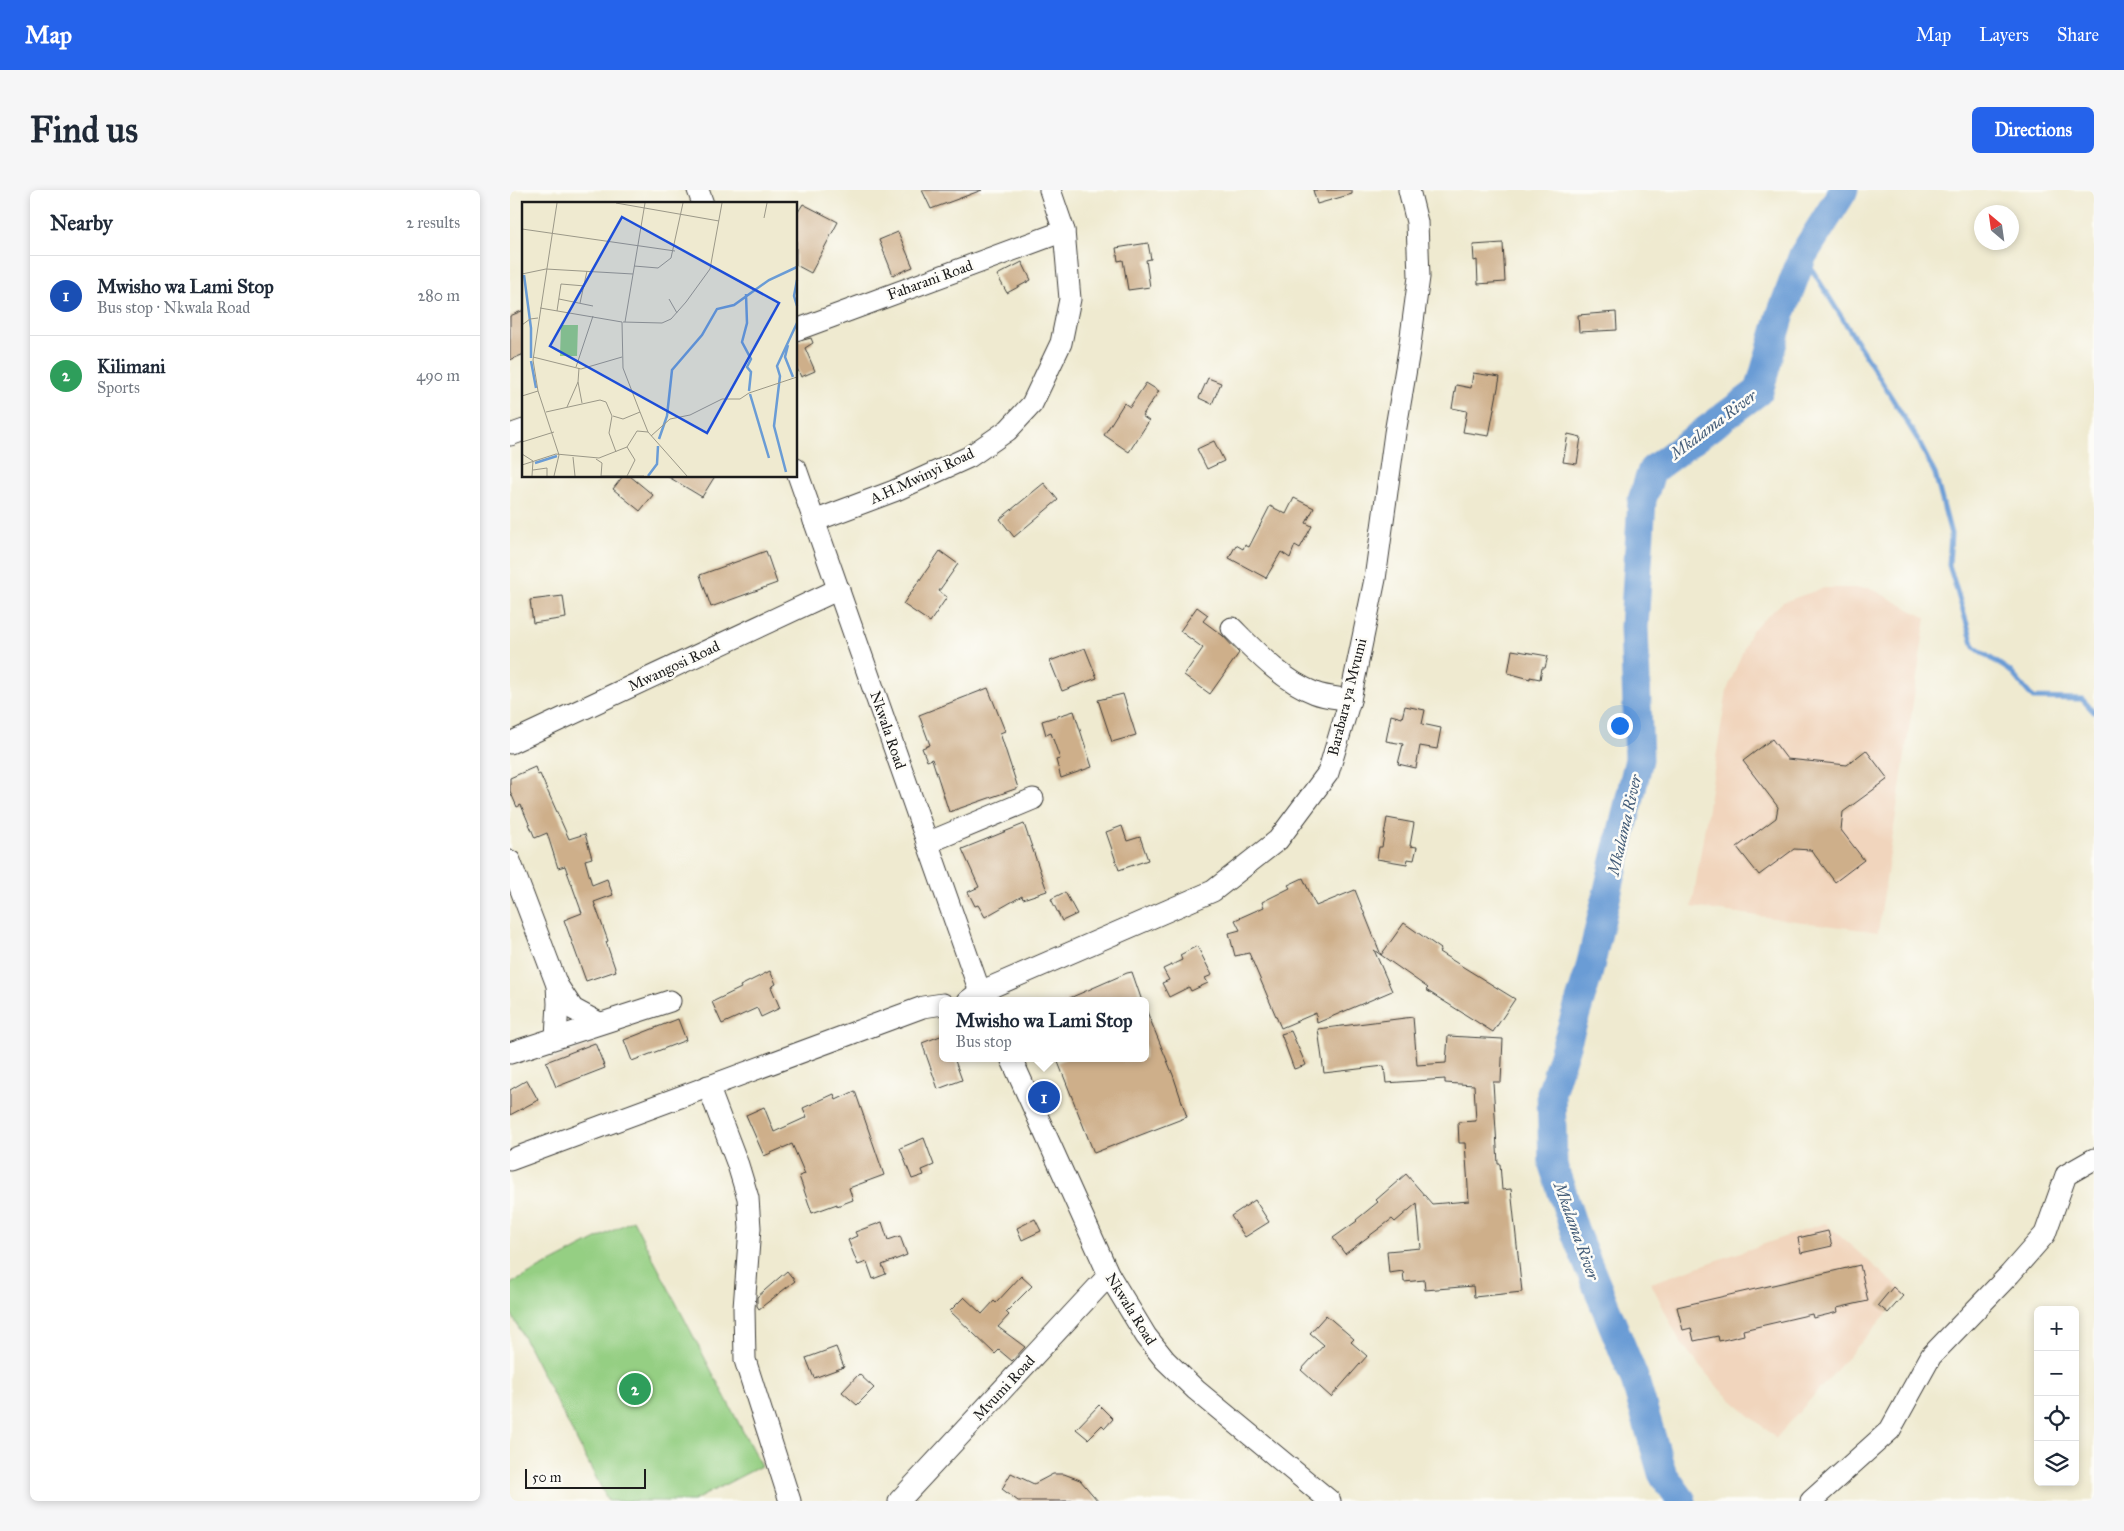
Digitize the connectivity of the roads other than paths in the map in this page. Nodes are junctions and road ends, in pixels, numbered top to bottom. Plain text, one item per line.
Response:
1 (698, 190) edge
2 (1050, 190) edge
3 (1409, 190) edge
4 (702, 202) edge
5 (1064, 231) junction
6 (798, 329) edge
7 (522, 431) edge
8 (510, 435) edge
9 (798, 475) edge
10 (814, 521) junction
11 (838, 589) junction
12 (1232, 628) dead end
13 (1350, 700) junction
14 (510, 743) edge
15 (1033, 799) dead end
16 (928, 843) junction
17 (510, 861) edge
18 (515, 885) edge
19 (557, 985) junction
20 (974, 996) edge
21 (670, 1002) dead end
22 (939, 1005) edge
23 (600, 1023) junction
24 (556, 1037) junction
25 (510, 1053) edge
26 (1013, 1062) edge
27 (708, 1086) junction
28 (2094, 1159) edge
29 (510, 1160) edge
30 (1109, 1275) junction
31 (790, 1501) edge
32 (899, 1501) edge
33 (1330, 1501) edge
34 (1811, 1501) edge

1 - 4 street
2 - 5 street, A.H.Mwinyi Road
3 - 13 street, Barabara ya Mvumi
5 - 6 street, Faharani Road
5 - 10 street, A.H.Mwinyi Road
7 - 8 street
9 - 10 street, Nkwala Road
10 - 11 street, Nkwala Road
11 - 14 street, Mwangosi Road
11 - 16 street, Nkwala Road
12 - 13 street
13 - 20 street, Barabara ya Mvumi
15 - 16 street
16 - 20 street, Nkwala Road
17 - 18 street
18 - 19 street
19 - 23 street
19 - 24 street
21 - 23 street
22 - 27 street
23 - 24 street
24 - 25 street
26 - 30 street, Nkwala Road
27 - 29 street
27 - 31 street
28 - 34 street
30 - 32 street, Mvumi Road
30 - 33 street, Nkwala Road

